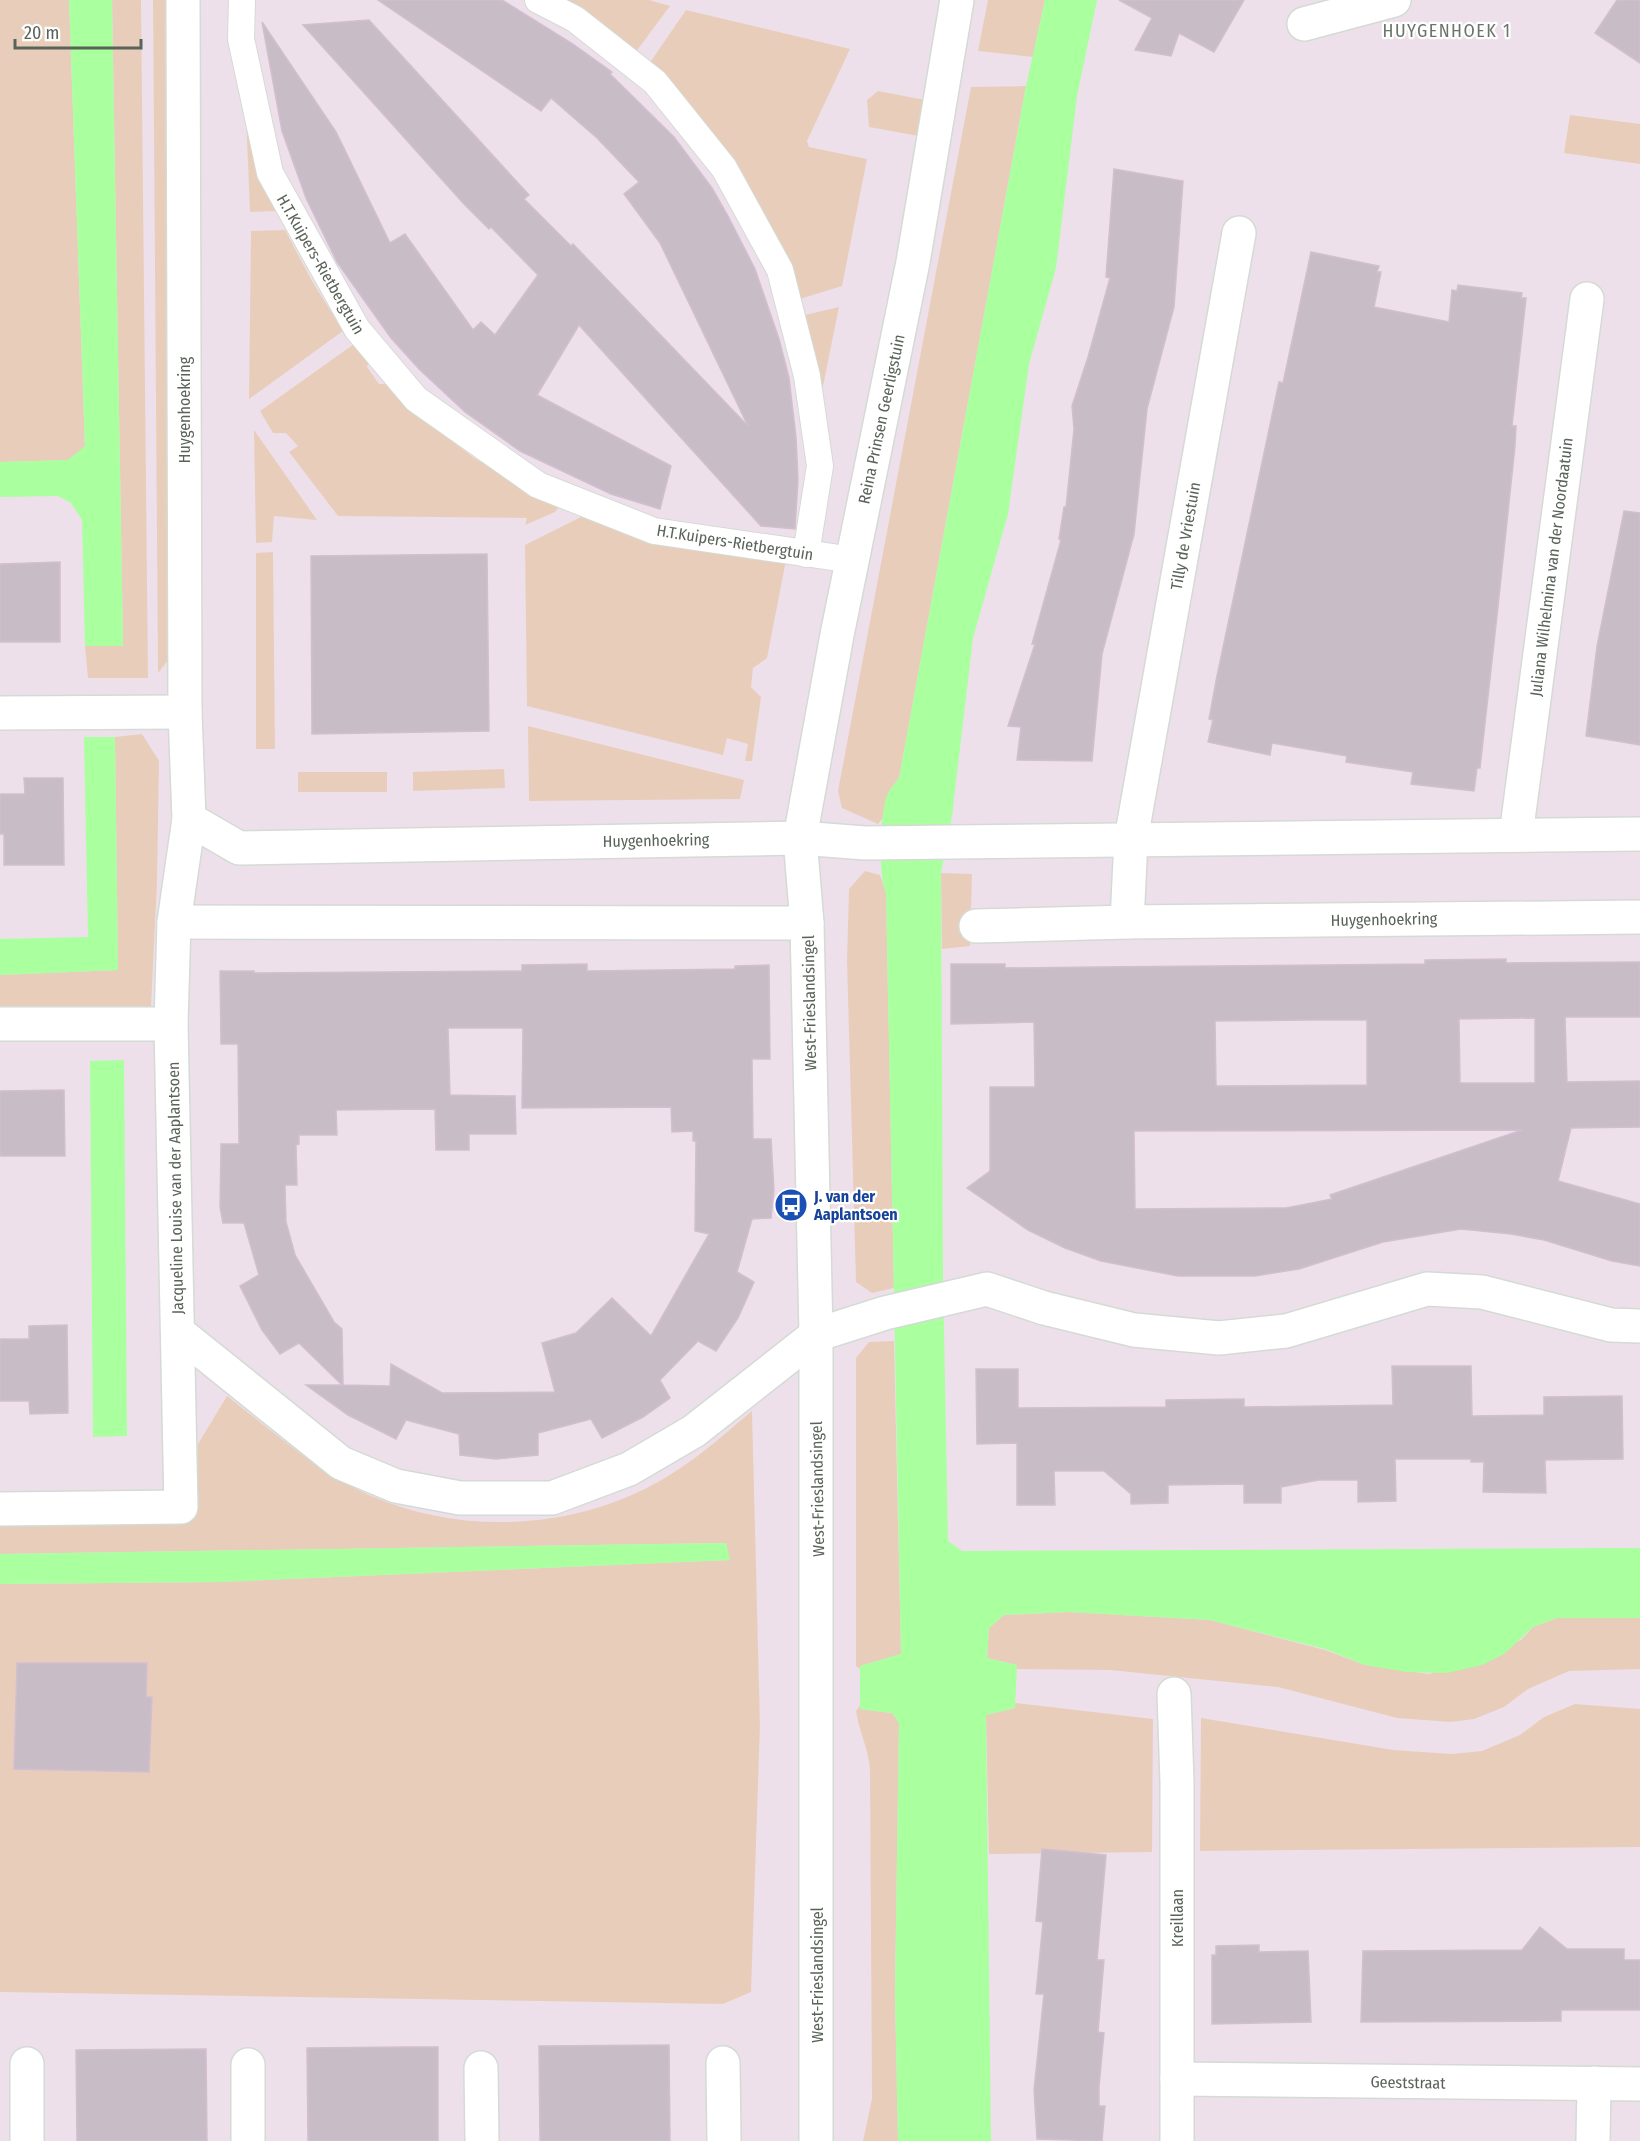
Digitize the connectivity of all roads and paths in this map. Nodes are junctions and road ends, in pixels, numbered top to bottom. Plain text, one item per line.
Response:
1 (183, 0) edge
2 (242, 0) edge
3 (538, 0) edge
4 (957, 0) edge
5 (1394, 0) edge
6 (1304, 24) dead end
7 (1239, 233) dead end
8 (1587, 299) dead end
9 (806, 554) junction
10 (853, 560) junction
11 (185, 712) junction
12 (0, 713) edge
13 (189, 819) junction
14 (1640, 834) edge
15 (1516, 835) junction
16 (800, 838) junction
17 (1131, 839) junction
18 (1640, 918) edge
19 (174, 922) junction
20 (1127, 922) junction
21 (807, 923) junction
22 (976, 926) dead end
23 (0, 1024) edge
24 (171, 1024) junction
25 (1640, 1326) edge
26 (178, 1332) junction
27 (816, 1335) junction
28 (0, 1509) edge
29 (1174, 1694) dead end
30 (723, 2062) dead end
31 (27, 2064) dead end
32 (248, 2065) dead end
33 (482, 2068) dead end
34 (1176, 2079) junction
35 (1594, 2083) junction
36 (1640, 2084) edge
37 (27, 2141) edge
38 (249, 2141) edge
39 (482, 2141) edge
40 (724, 2141) edge
41 (816, 2141) edge
42 (1177, 2141) edge
43 (1593, 2141) edge

1 - 11 street, Huygenhoekring
2 - 9 street, H.T.Kuipers-Rietbergtuin
3 - 9 street
4 - 10 street, Reina Prinsen Geerligstuin
5 - 6 street
7 - 17 street, Tilly de Vriestuin
8 - 15 street, Juliana Wilhelmina van der Noordaatuin
9 - 10 street, H.T.Kuipers-Rietbergtuin
10 - 16 street, Reina Prinsen Geerligstuin
11 - 12 street
11 - 13 street, Huygenhoekring
13 - 16 street, Huygenhoekring
13 - 19 street, Huygenhoekring
14 - 15 street, Huygenhoekring
15 - 17 street, Huygenhoekring
16 - 17 street, Huygenhoekring
16 - 21 street, West-Frieslandsingel
17 - 20 street
18 - 20 street, Huygenhoekring
19 - 21 street
19 - 24 street, Huygenhoekring
20 - 22 street, Huygenhoekring
21 - 27 street, West-Frieslandsingel
23 - 24 street
24 - 26 street, Jacqueline Louise van der Aaplantsoen
25 - 27 street
26 - 27 street, Jacqueline Louise van der Aaplantsoen
26 - 28 street
27 - 41 street, West-Frieslandsingel
29 - 34 street, Kreillaan
30 - 40 street
31 - 37 street
32 - 38 street
33 - 39 street
34 - 35 street, Geeststraat
34 - 42 street, Kreillaan
35 - 36 street, Geeststraat
35 - 43 street

